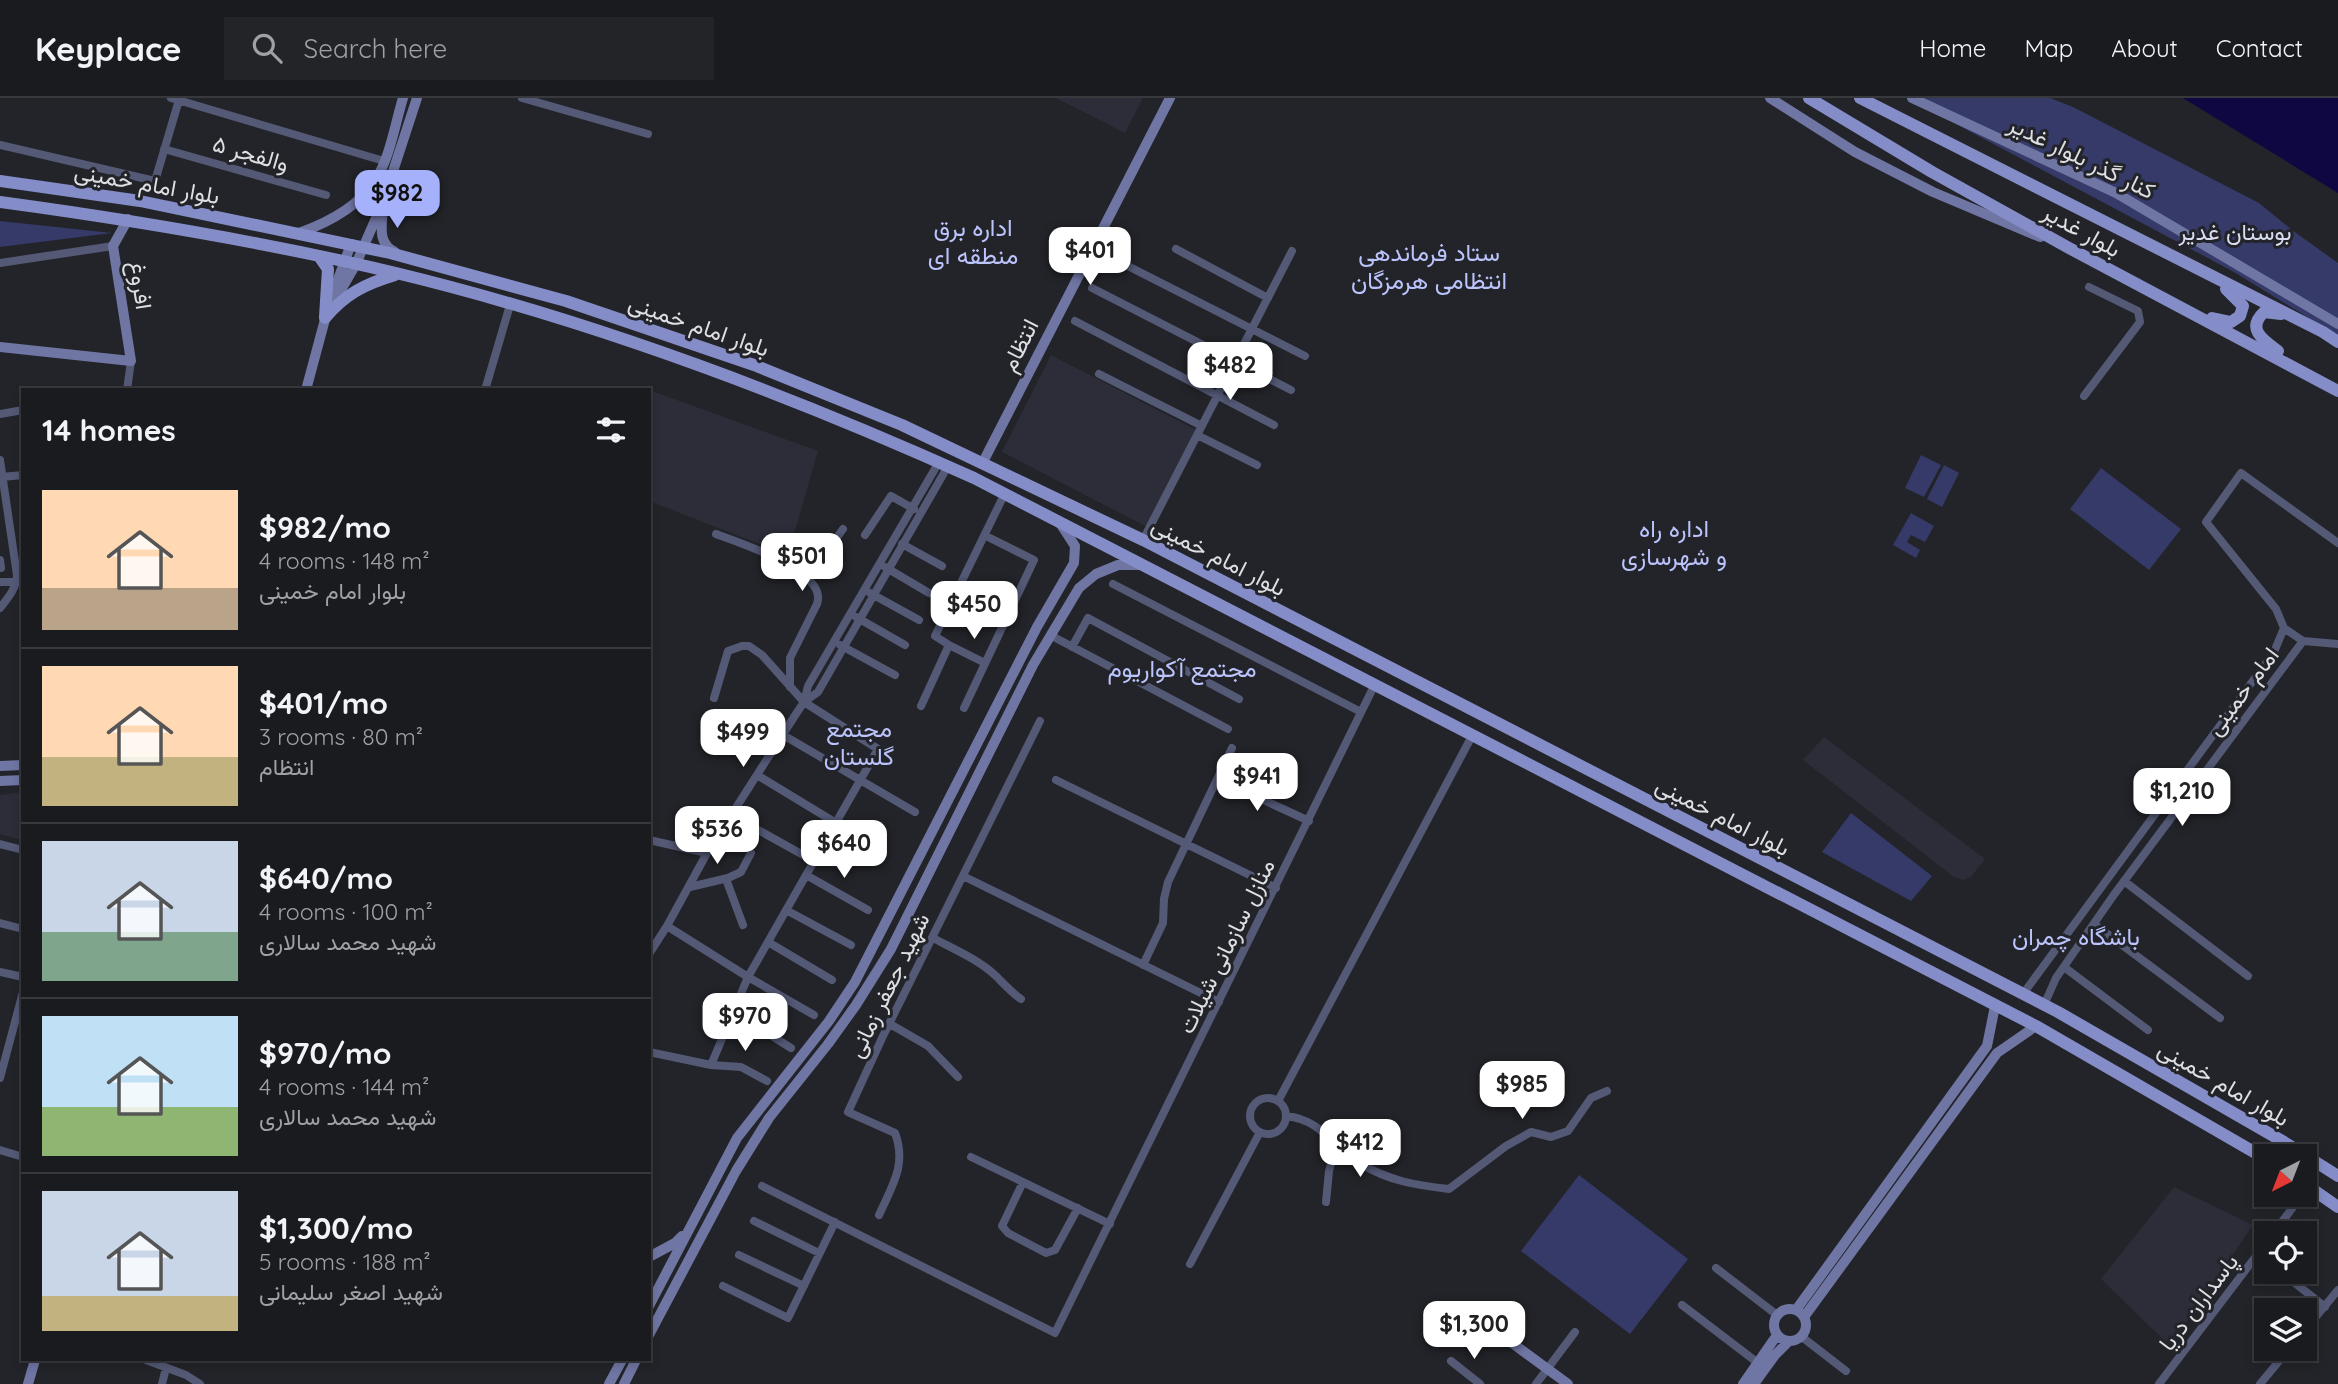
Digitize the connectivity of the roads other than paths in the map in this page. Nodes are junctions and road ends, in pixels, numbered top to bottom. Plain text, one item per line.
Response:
1 (403, 98) edge
2 (416, 98) edge
3 (523, 98) edge
4 (1170, 98) edge
5 (1770, 98) edge
6 (1809, 98) edge
7 (1860, 98) edge
8 (1912, 98) edge
9 (175, 99) edge
10 (648, 135) dead end
11 (0, 145) edge
12 (164, 149) junction
13 (383, 161) junction
14 (0, 181) edge
15 (374, 182) junction
16 (389, 186) junction
17 (326, 195) dead end
18 (0, 202) edge
19 (383, 202) junction
20 (128, 219) junction
21 (299, 233) junction
22 (357, 245) junction
23 (114, 246) junction
24 (2069, 248) junction
25 (1176, 249) dead end
26 (1292, 251) dead end
27 (318, 256) junction
28 (410, 260) junction
29 (1116, 260) dead end
30 (0, 263) edge
31 (350, 263) junction
32 (2192, 265) junction
33 (398, 274) junction
34 (1092, 288) dead end
35 (2089, 288) dead end
36 (1268, 298) junction
37 (2176, 303) junction
38 (510, 305) junction
39 (325, 318) junction
40 (1075, 321) dead end
41 (2338, 324) edge
42 (1252, 328) junction
43 (2323, 332) junction
44 (2338, 342) edge
45 (0, 347) edge
46 (1304, 356) dead end
47 (1235, 361) junction
48 (131, 362) junction
49 (2305, 373) junction
50 (1099, 374) dead end
51 (125, 388) edge
52 (307, 388) edge
53 (486, 388) edge
54 (1291, 390) dead end
55 (2338, 391) edge
56 (1218, 394) junction
57 (2084, 396) dead end
58 (21, 410) edge
59 (0, 414) edge
60 (1274, 425) dead end
61 (1202, 426) junction
62 (1197, 435) junction
63 (0, 460) edge
64 (983, 462) junction
65 (944, 464) junction
66 (1257, 465) dead end
67 (21, 475) edge
68 (2, 477) junction
69 (1005, 493) junction
70 (911, 507) junction
71 (921, 513) junction
72 (1059, 521) junction
73 (843, 529) dead end
74 (716, 534) dead end
75 (865, 535) dead end
76 (986, 536) junction
77 (1143, 540) junction
78 (2338, 543) edge
79 (902, 544) junction
80 (879, 564) junction
81 (1144, 565) junction
82 (942, 566) dead end
83 (888, 569) junction
84 (808, 578) junction
85 (0, 582) edge
86 (17, 582) junction
87 (1113, 584) dead end
88 (864, 590) junction
89 (929, 593) dead end
90 (873, 595) junction
91 (0, 608) edge
92 (850, 614) junction
93 (859, 619) junction
94 (919, 620) dead end
95 (1037, 628) junction
96 (2284, 628) junction
97 (1050, 635) junction
98 (2303, 641) junction
99 (834, 642) junction
100 (2338, 644) edge
101 (905, 645) dead end
102 (949, 645) junction
103 (844, 647) junction
104 (1072, 647) junction
105 (985, 663) junction
106 (895, 675) dead end
107 (1375, 684) junction
108 (790, 687) junction
109 (2246, 691) junction
110 (714, 698) dead end
111 (1239, 699) dead end
112 (2258, 700) junction
113 (804, 702) junction
114 (921, 706) dead end
115 (964, 708) dead end
116 (1361, 712) junction
117 (1040, 721) dead end
118 (1228, 729) dead end
119 (1473, 734) junction
120 (783, 735) junction
121 (2211, 738) junction
122 (2224, 747) junction
123 (1233, 748) dead end
124 (21, 765) edge
125 (0, 766) edge
126 (757, 775) junction
127 (1218, 779) junction
128 (21, 780) edge
129 (1056, 780) dead end
130 (0, 781) edge
131 (860, 782) junction
132 (2176, 787) junction
133 (2188, 795) junction
134 (915, 812) dead end
135 (731, 815) junction
136 (1308, 821) junction
137 (836, 823) junction
138 (1709, 832) junction
139 (2139, 838) junction
140 (651, 841) edge
141 (0, 844) edge
142 (1186, 845) junction
143 (2150, 846) junction
144 (21, 849) edge
145 (1701, 851) junction
146 (707, 853) junction
147 (751, 853) dead end
148 (814, 861) junction
149 (806, 875) junction
150 (963, 876) junction
151 (726, 879) junction
152 (2124, 881) junction
153 (2104, 886) junction
154 (690, 887) junction
155 (1276, 888) junction
156 (2115, 893) junction
157 (786, 910) junction
158 (868, 910) dead end
159 (0, 923) edge
160 (2094, 924) junction
161 (743, 925) dead end
162 (667, 926) junction
163 (21, 928) edge
164 (933, 938) junction
165 (768, 942) junction
166 (850, 946) dead end
167 (2060, 946) junction
168 (651, 951) edge
169 (2072, 955) junction
170 (1143, 965) junction
171 (2064, 967) junction
172 (0, 972) edge
173 (748, 976) junction
174 (2248, 976) dead end
175 (21, 977) edge
176 (832, 980) dead end
177 (2023, 994) junction
178 (21, 998) edge
179 (1021, 999) dead end
180 (1219, 1002) junction
181 (2044, 1005) junction
182 (1995, 1006) junction
183 (734, 1012) junction
184 (814, 1016) dead end
185 (2220, 1018) dead end
186 (890, 1024) junction
187 (2036, 1026) junction
188 (2148, 1030) dead end
189 (791, 1048) dead end
190 (651, 1052) edge
191 (3, 1057) edge
192 (711, 1065) junction
193 (958, 1077) dead end
194 (0, 1078) edge
195 (767, 1081) dead end
196 (1963, 1090) junction
197 (1607, 1091) dead end
198 (1278, 1101) junction
199 (1286, 1116) junction
200 (1260, 1132) junction
201 (1337, 1143) junction
202 (0, 1150) edge
203 (2254, 1152) edge
204 (1909, 1153) junction
205 (21, 1156) edge
206 (971, 1157) dead end
207 (1919, 1161) junction
208 (2338, 1176) edge
209 (1023, 1182) junction
210 (762, 1186) dead end
211 (2317, 1196) edge
212 (1326, 1202) dead end
213 (2338, 1207) edge
214 (1078, 1209) junction
215 (879, 1215) dead end
216 (754, 1221) dead end
217 (835, 1222) junction
218 (1110, 1223) junction
219 (687, 1232) junction
220 (1846, 1250) junction
221 (819, 1253) junction
222 (739, 1255) dead end
223 (651, 1256) edge
224 (2254, 1259) edge
225 (1190, 1264) dead end
226 (1716, 1268) dead end
227 (2296, 1284) edge
228 (723, 1286) dead end
229 (804, 1286) junction
230 (2338, 1290) edge
231 (651, 1302) edge
232 (1682, 1305) dead end
233 (2325, 1307) junction
234 (1800, 1314) junction
235 (1777, 1315) junction
236 (2317, 1317) edge
237 (1478, 1318) dead end
238 (651, 1331) edge
239 (1575, 1332) dead end
240 (1777, 1335) junction
241 (1802, 1336) junction
242 (1789, 1341) junction
243 (35, 1361) edge
244 (148, 1361) edge
245 (620, 1361) edge
246 (636, 1361) edge
247 (1451, 1361) dead end
248 (2279, 1361) edge
249 (1758, 1363) junction
250 (166, 1368) junction
251 (1548, 1368) junction
252 (1846, 1371) dead end
253 (28, 1384) edge
254 (162, 1384) edge
255 (200, 1384) edge
256 (609, 1384) edge
257 (624, 1384) edge
258 (1480, 1384) edge
259 (1536, 1384) edge
260 (1568, 1384) edge
261 (1743, 1384) edge
262 (1754, 1384) edge
263 (2160, 1384) edge
264 (2260, 1384) edge

1 - 13 street
2 - 16 street
3 - 10 street
4 - 64 street, انتظام
5 - 24 street
6 - 24 main road, بلوار غدیر
7 - 32 main road, بلوار غدیر
8 - 41 street, کنار گذر بلوار غدیر
9 - 12 street
9 - 13 street
11 - 12 street
12 - 17 street, والفجر ۵
13 - 15 street
14 - 21 main road, بلوار امام خمینی
15 - 16 street
15 - 21 street
16 - 19 street
18 - 20 main road, بلوار امام خمینی
19 - 22 street
19 - 28 street
20 - 23 street, افروغ
20 - 27 main road, بلوار امام خمینی
21 - 22 main road, بلوار امام خمینی
22 - 28 main road, بلوار امام خمینی
22 - 31 street
23 - 30 street
23 - 48 street, افروغ
24 - 37 main road, بلوار غدیر
25 - 36 street
26 - 36 street
27 - 31 main road, بلوار امام خمینی
27 - 39 main road
28 - 64 main road, بلوار امام خمینی
29 - 42 street
31 - 33 main road, بلوار امام خمینی
31 - 39 street
32 - 37 main road
32 - 43 main road, بلوار غدیر
33 - 38 main road, بلوار امام خمینی
33 - 39 main road
34 - 47 street
35 - 57 street
36 - 42 street
37 - 49 main road, بلوار غدیر
38 - 53 street
38 - 65 main road, بلوار امام خمینی
39 - 52 street
40 - 56 street
42 - 46 street
42 - 47 street
43 - 44 main road, بلوار غدیر
43 - 49 main road
45 - 48 street
47 - 54 street
47 - 56 street
48 - 51 street
49 - 55 main road, بلوار غدیر
50 - 61 street
56 - 60 street
56 - 61 street
58 - 59 street
61 - 62 street
62 - 66 street
62 - 77 street
63 - 68 street
64 - 77 main road, بلوار امام خمینی
65 - 69 main road, بلوار امام خمینی
65 - 70 street
65 - 71 street
67 - 68 street
68 - 86 street
69 - 72 main road, بلوار امام خمینی
69 - 76 street
70 - 71 street
70 - 75 street
70 - 80 street
71 - 79 street
72 - 81 main road, بلوار امام خمینی
72 - 95 street
73 - 84 street
74 - 84 street
76 - 102 street
76 - 105 street
77 - 138 main road, بلوار امام خمینی
78 - 96 street
79 - 82 street
79 - 83 street
80 - 83 street
80 - 88 street
81 - 97 street
81 - 107 main road, بلوار امام خمینی
83 - 89 street
83 - 90 street
84 - 108 street
85 - 86 street
86 - 91 street
87 - 116 street
88 - 90 street
88 - 92 street
90 - 93 street
90 - 94 street
92 - 93 street
92 - 99 street
93 - 101 street
93 - 103 street
95 - 97 street
95 - 219 street
96 - 98 street
96 - 109 street
97 - 104 street
97 - 238 street
98 - 100 street
98 - 112 street, امام خمینی
99 - 103 street
99 - 113 street
102 - 105 street
102 - 114 street
103 - 106 street
103 - 113 street
104 - 111 street
104 - 118 street
105 - 115 street
107 - 116 street, منازل سازمانی شیلات
107 - 119 main road, بلوار امام خمینی
108 - 110 street
108 - 113 street
109 - 112 street
109 - 121 street
112 - 122 street, امام خمینی
113 - 120 street
113 - 131 street
116 - 136 street, منازل سازمانی شیلات
117 - 150 street, شهید جعفر زمانی
119 - 145 main road, بلوار امام خمینی
119 - 198 street
120 - 126 street
120 - 131 street
121 - 122 street
121 - 132 street
122 - 133 street, امام خمینی
123 - 127 street
124 - 125 street
126 - 135 street
126 - 137 street
127 - 136 street
127 - 142 street
128 - 130 street
129 - 142 street
131 - 134 street
131 - 137 street
132 - 133 street
132 - 139 street
133 - 143 street, امام خمینی
135 - 146 street
135 - 148 street
136 - 155 street, منازل سازمانی شیلات
137 - 148 street
138 - 145 main road
138 - 177 main road, بلوار امام خمینی
139 - 143 street
139 - 153 street
140 - 146 street
141 - 144 street
142 - 155 street
142 - 170 street
143 - 152 street, امام خمینی
145 - 182 main road, بلوار امام خمینی
146 - 154 street
147 - 151 street
148 - 149 street
149 - 157 street
149 - 158 street
150 - 164 street, شهید جعفر زمانی
150 - 170 street
151 - 154 street
151 - 161 street
152 - 156 street, امام خمینی
152 - 174 street
153 - 156 street
153 - 167 street
154 - 162 street
155 - 180 street, منازل سازمانی شیلات
156 - 160 street, امام خمینی
157 - 165 street
157 - 166 street
159 - 163 street
160 - 169 street, امام خمینی
160 - 185 street
162 - 168 street
162 - 173 street
164 - 179 street
164 - 186 street, شهید جعفر زمانی
165 - 173 street
165 - 176 street
167 - 169 street
167 - 177 street
169 - 171 street, امام خمینی
170 - 180 street
171 - 181 street, امام خمینی
171 - 188 street
172 - 175 street
173 - 183 street
173 - 184 street
177 - 181 main road, بلوار امام خمینی
178 - 191 street
180 - 218 street, منازل سازمانی شیلات
181 - 208 main road, بلوار امام خمینی
182 - 187 main road, بلوار امام خمینی
182 - 196 street
183 - 189 street
183 - 192 street
186 - 193 street
186 - 215 street, شهید جعفر زمانی
187 - 196 street
187 - 203 main road, بلوار امام خمینی
190 - 192 street
191 - 194 street
192 - 195 street
196 - 204 street
196 - 207 street
197 - 201 street
198 - 199 street
198 - 200 street
199 - 200 street
199 - 201 street
200 - 225 street
201 - 212 street
202 - 205 street
204 - 207 street
204 - 220 street
206 - 209 street
207 - 220 street
209 - 214 street
209 - 214 street
210 - 217 street
211 - 213 main road
214 - 218 street
216 - 221 street
217 - 218 street, منازل سازمانی شیلات
217 - 221 street
219 - 223 street
219 - 231 street
220 - 234 street
221 - 229 street
222 - 229 street
224 - 263 street, پاسداران دریا
226 - 235 street
227 - 233 street
228 - 229 street
230 - 233 street
232 - 249 street
233 - 236 street
234 - 235 street
234 - 241 street
235 - 240 street
237 - 251 street
239 - 251 street
240 - 242 street
240 - 249 street
241 - 242 street
241 - 252 street
242 - 262 street
243 - 253 street
244 - 250 street
245 - 256 street
246 - 257 street
247 - 258 street
248 - 264 street
249 - 261 street
250 - 254 street
250 - 255 street
251 - 259 street
251 - 260 street

